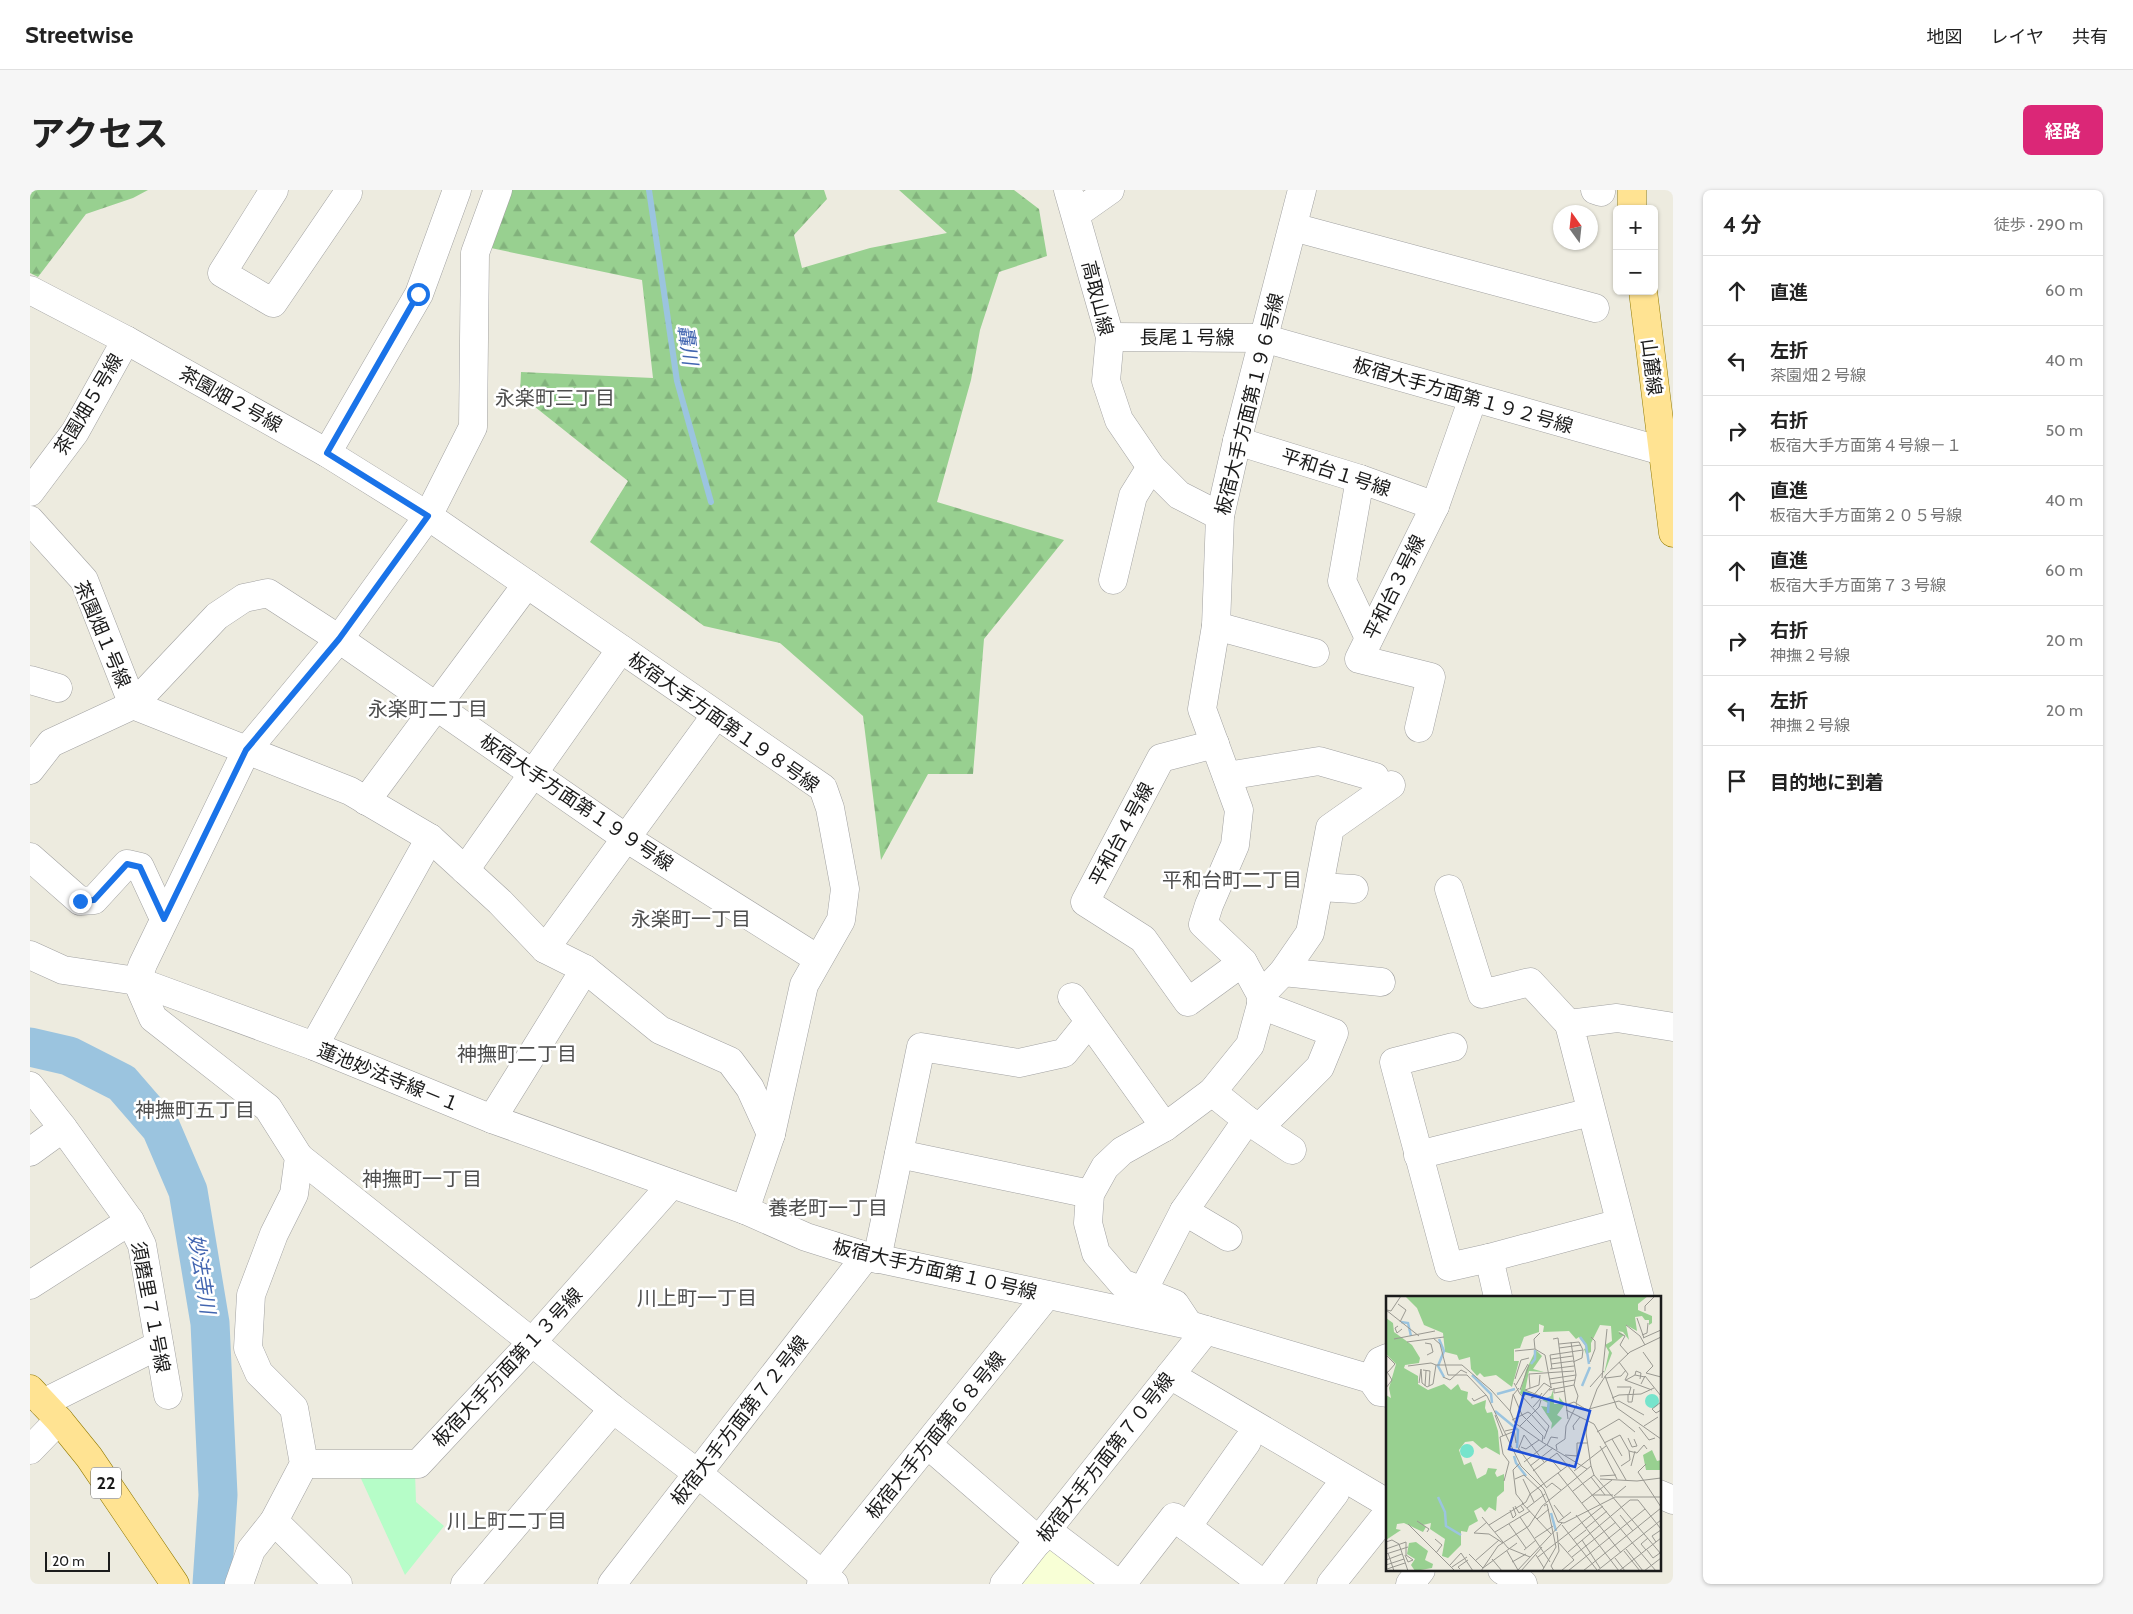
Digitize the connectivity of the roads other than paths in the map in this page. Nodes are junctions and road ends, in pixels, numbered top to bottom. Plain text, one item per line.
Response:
1 (274, 190) edge
2 (457, 190) edge
3 (498, 190) edge
4 (1110, 190) edge
5 (1302, 190) edge
6 (1632, 190) edge
7 (348, 193) dead end
8 (1072, 202) edge
9 (1632, 205) edge
10 (1293, 227) junction
11 (30, 290) edge
12 (1644, 295) edge
13 (1594, 308) dead end
14 (1110, 337) junction
15 (1263, 338) junction
16 (126, 340) junction
17 (1473, 398) junction
18 (1236, 441) junction
19 (327, 453) junction
20 (1668, 453) edge
21 (1151, 467) junction
22 (1360, 478) junction
23 (30, 492) edge
24 (1435, 506) junction
25 (428, 516) junction
26 (1220, 516) junction
27 (30, 520) edge
28 (1673, 533) edge
29 (1113, 580) dead end
30 (527, 584) junction
31 (1216, 626) junction
32 (1369, 638) junction
33 (339, 639) junction
34 (621, 649) junction
35 (1316, 653) dead end
36 (30, 680) edge
37 (58, 688) dead end
38 (133, 705) junction
39 (436, 707) junction
40 (716, 715) junction
41 (1420, 728) dead end
42 (40, 740) edge
43 (1215, 744) junction
44 (246, 750) junction
45 (30, 770) edge
46 (533, 774) junction
47 (1227, 776) junction
48 (366, 801) junction
49 (430, 838) junction
50 (626, 838) junction
51 (30, 858) edge
52 (465, 870) junction
53 (1319, 887) junction
54 (1354, 889) dead end
55 (1449, 890) dead end
56 (164, 919) junction
57 (544, 949) junction
58 (30, 955) edge
59 (818, 959) junction
60 (1243, 962) junction
61 (585, 969) junction
62 (1283, 972) junction
63 (137, 981) junction
64 (1381, 982) dead end
65 (1072, 997) dead end
66 (1261, 1000) junction
67 (1089, 1022) junction
68 (1570, 1024) junction
69 (1673, 1027) edge
70 (314, 1046) junction
71 (1453, 1047) dead end
72 (30, 1086) edge
73 (1212, 1092) junction
74 (1591, 1112) junction
75 (492, 1119) junction
76 (1253, 1123) junction
77 (1165, 1127) junction
78 (63, 1128) junction
79 (770, 1134) junction
80 (1292, 1150) dead end
81 (30, 1152) edge
82 (898, 1154) junction
83 (1418, 1155) junction
84 (299, 1157) junction
85 (672, 1184) junction
86 (1090, 1194) junction
87 (745, 1210) junction
88 (1184, 1211) junction
89 (130, 1220) junction
90 (1620, 1223) junction
91 (1228, 1237) dead end
92 (872, 1257) junction
93 (1489, 1258) junction
94 (30, 1286) edge
95 (1143, 1291) junction
96 (1047, 1295) junction
97 (1498, 1296) edge
98 (1639, 1296) edge
99 (1198, 1327) junction
100 (532, 1342) junction
101 (159, 1345) junction
102 (1170, 1376) junction
103 (1382, 1377) edge
104 (168, 1395) dead end
105 (44, 1404) edge
106 (612, 1409) junction
107 (1247, 1442) dead end
108 (928, 1445) junction
109 (30, 1450) edge
110 (304, 1464) junction
111 (697, 1473) junction
112 (1335, 1493) dead end
113 (1660, 1494) edge
114 (1673, 1500) edge
115 (1384, 1511) edge
116 (274, 1522) junction
117 (1187, 1527) junction
118 (1044, 1536) junction
119 (1419, 1572) edge
120 (827, 1581) edge
121 (175, 1584) edge
122 (239, 1584) edge
123 (338, 1584) edge
124 (465, 1584) edge
125 (612, 1584) edge
126 (1004, 1584) edge
127 (1118, 1584) edge
128 (1122, 1584) edge
129 (1265, 1584) edge
130 (1331, 1584) edge
131 (1410, 1584) edge

1 - 7 street
2 - 19 street
3 - 25 street
4 - 8 street
5 - 10 street, 板宿大手方面第１９６号線
6 - 9 main road
8 - 14 street, 高取山線
10 - 13 street
10 - 15 street, 板宿大手方面第１９６号線
11 - 16 street, 茶園畑２号線
12 - 20 main road, 山麓線
14 - 15 street, 長尾１号線
14 - 21 street, 高取山線
15 - 17 street, 板宿大手方面第１９２号線
15 - 18 street, 板宿大手方面第１９６号線
16 - 19 street, 茶園畑２号線
16 - 23 street, 茶園畑５号線
17 - 20 street, 板宿大手方面第１９２号線
17 - 24 street, 平和台３号線
18 - 22 street, 平和台１号線
18 - 26 street, 板宿大手方面第１９６号線
19 - 25 street, 茶園畑２号線
20 - 28 main road, 山麓線
21 - 26 street, 高取山線
21 - 29 street
22 - 24 street, 平和台１号線
22 - 32 street
24 - 32 street, 平和台３号線
25 - 30 street, 板宿大手方面第１９８号線
25 - 33 street
26 - 31 street, 板宿大手方面第１９６号線
27 - 38 street, 茶園畑１号線
30 - 34 street, 板宿大手方面第１９８号線
30 - 39 street
31 - 35 street
31 - 43 street, 板宿大手方面第１９６号線
32 - 41 street, 平和台３号線
33 - 38 street, 板宿大手方面第１９９号線
33 - 39 street, 板宿大手方面第１９９号線
33 - 44 street
34 - 40 street, 板宿大手方面第１９８号線
34 - 46 street
36 - 37 street
38 - 42 street
38 - 44 street
39 - 46 street, 板宿大手方面第１９９号線
39 - 48 street
40 - 50 street
40 - 59 street, 板宿大手方面第１９８号線
42 - 45 street
43 - 47 street
43 - 60 street, 平和台４号線
44 - 48 street
44 - 56 street
46 - 50 street, 板宿大手方面第１９９号線
46 - 52 street
47 - 53 street
47 - 60 street
48 - 49 street
49 - 52 street
49 - 70 street
50 - 57 street
50 - 59 street, 板宿大手方面第１９９号線
51 - 56 street
52 - 57 street
53 - 54 street
53 - 62 street
55 - 68 street
56 - 63 street
57 - 61 street
58 - 63 street, 蓮池妙法寺線－１
59 - 79 street, 板宿大手方面第１９８号線
60 - 66 street
61 - 75 street
61 - 79 street
62 - 64 street
62 - 66 street
63 - 70 street, 蓮池妙法寺線－１
63 - 84 street
65 - 67 street
66 - 73 street
66 - 76 street
67 - 77 street
67 - 82 street
68 - 69 street
68 - 74 street
70 - 75 street, 蓮池妙法寺線－１
71 - 83 street
72 - 78 street, 須磨里７１号線
73 - 76 street
73 - 77 street
74 - 83 street
74 - 90 street
75 - 85 street, 蓮池妙法寺線－１
76 - 80 street
76 - 88 street
77 - 86 street
78 - 81 street
78 - 89 street, 須磨里７１号線
79 - 87 street
82 - 86 street
82 - 92 street
83 - 93 street
84 - 100 street
84 - 110 street
85 - 87 street, 蓮池妙法寺線－１
85 - 100 street, 板宿大手方面第１３号線
86 - 95 street
87 - 92 street, 板宿大手方面第１０号線
88 - 91 street
88 - 95 street
89 - 94 street
89 - 101 street, 須磨里７１号線
90 - 93 street
90 - 98 street
92 - 96 street, 板宿大手方面第１０号線
92 - 111 street, 板宿大手方面第７２号線
93 - 97 street
95 - 99 street
96 - 99 street, 板宿大手方面第１０号線
96 - 108 street, 板宿大手方面第６８号線
99 - 102 street, 板宿大手方面第７０号線
99 - 103 street, 板宿大手方面第１０号線
100 - 106 street
100 - 110 street, 板宿大手方面第１３号線
101 - 104 street, 須磨里７１号線
101 - 105 street
102 - 115 street
102 - 118 street, 板宿大手方面第７０号線
105 - 109 street
105 - 121 main road, 22
106 - 111 street
106 - 124 street
107 - 117 street
108 - 118 street
108 - 120 street, 板宿大手方面第６８号線
110 - 116 street
111 - 120 street
111 - 125 street, 板宿大手方面第７２号線
112 - 129 street
113 - 114 street
115 - 130 street
116 - 122 street
116 - 123 street
117 - 128 street
117 - 129 street
118 - 126 street, 板宿大手方面第７０号線
118 - 127 street
119 - 131 street

